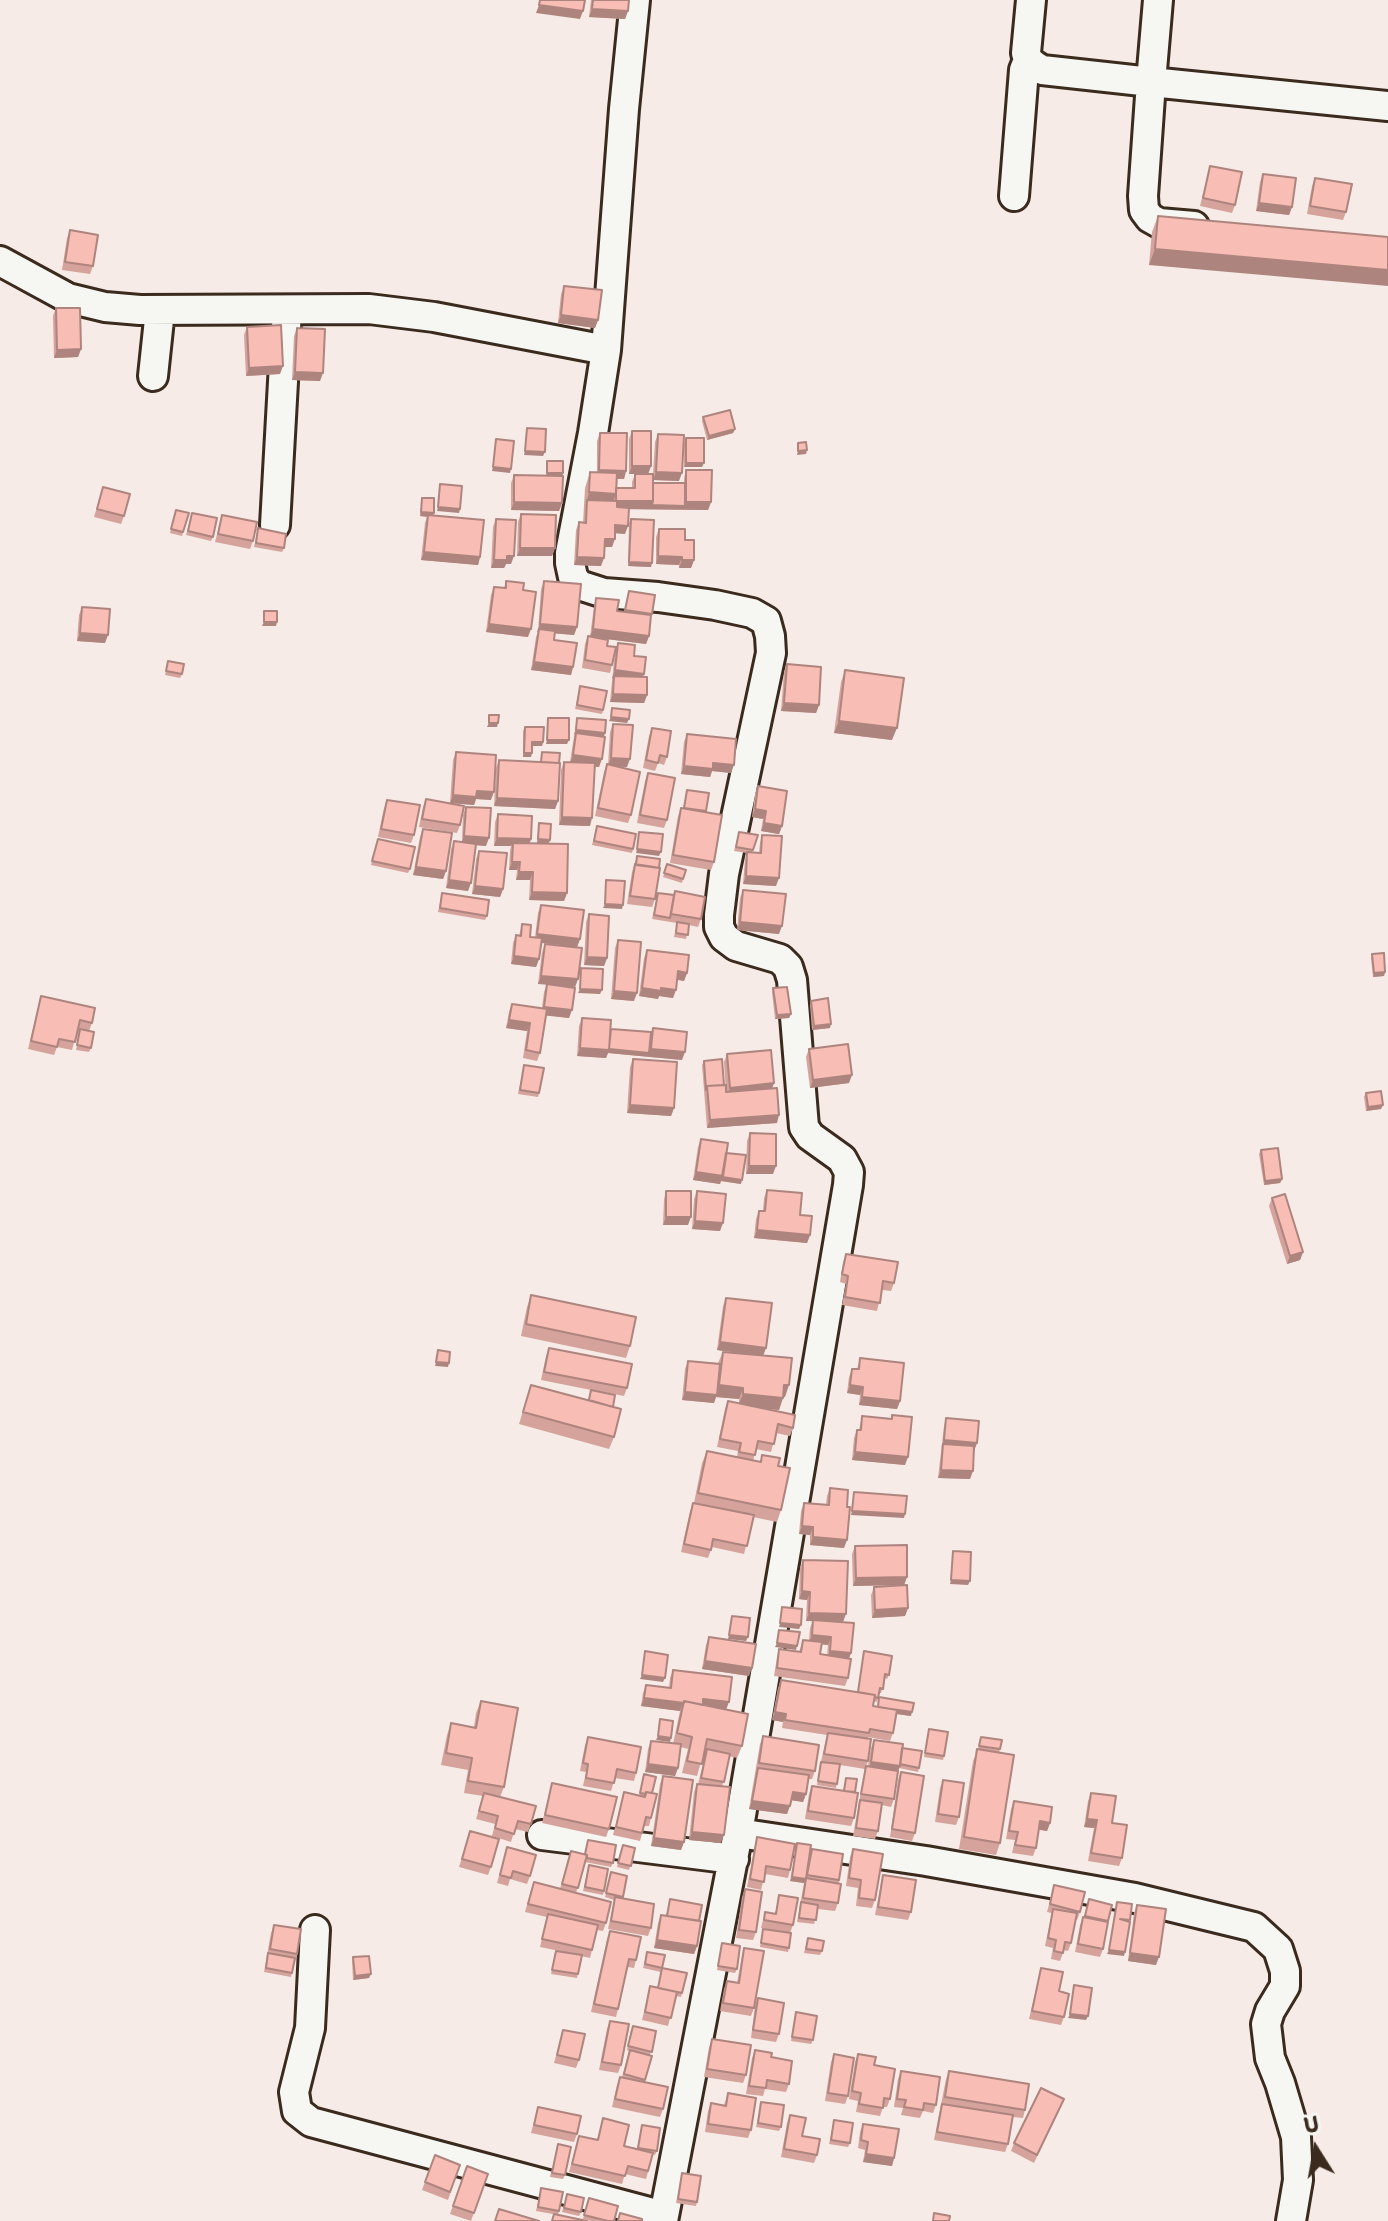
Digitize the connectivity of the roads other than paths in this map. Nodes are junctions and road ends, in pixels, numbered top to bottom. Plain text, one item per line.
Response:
1 (635, 0) edge
2 (1031, 0) edge
3 (1158, 0) edge
4 (1028, 60) junction
5 (1151, 82) junction
6 (1388, 106) edge
7 (1014, 196) dead end
8 (1217, 228) edge
9 (0, 261) edge
10 (160, 310) junction
11 (287, 310) junction
12 (606, 350) junction
13 (153, 376) dead end
14 (275, 525) dead end
15 (542, 1835) dead end
16 (736, 1846) junction
17 (315, 1930) dead end
18 (664, 2218) edge
19 (1291, 2221) edge

1 - 12 street
2 - 4 street
3 - 5 street
4 - 5 street
4 - 7 street
5 - 6 street
5 - 8 street
9 - 10 street
10 - 11 street
10 - 13 street
11 - 12 street
11 - 14 street
12 - 16 street
15 - 16 street
16 - 18 street
16 - 19 street
17 - 18 street

